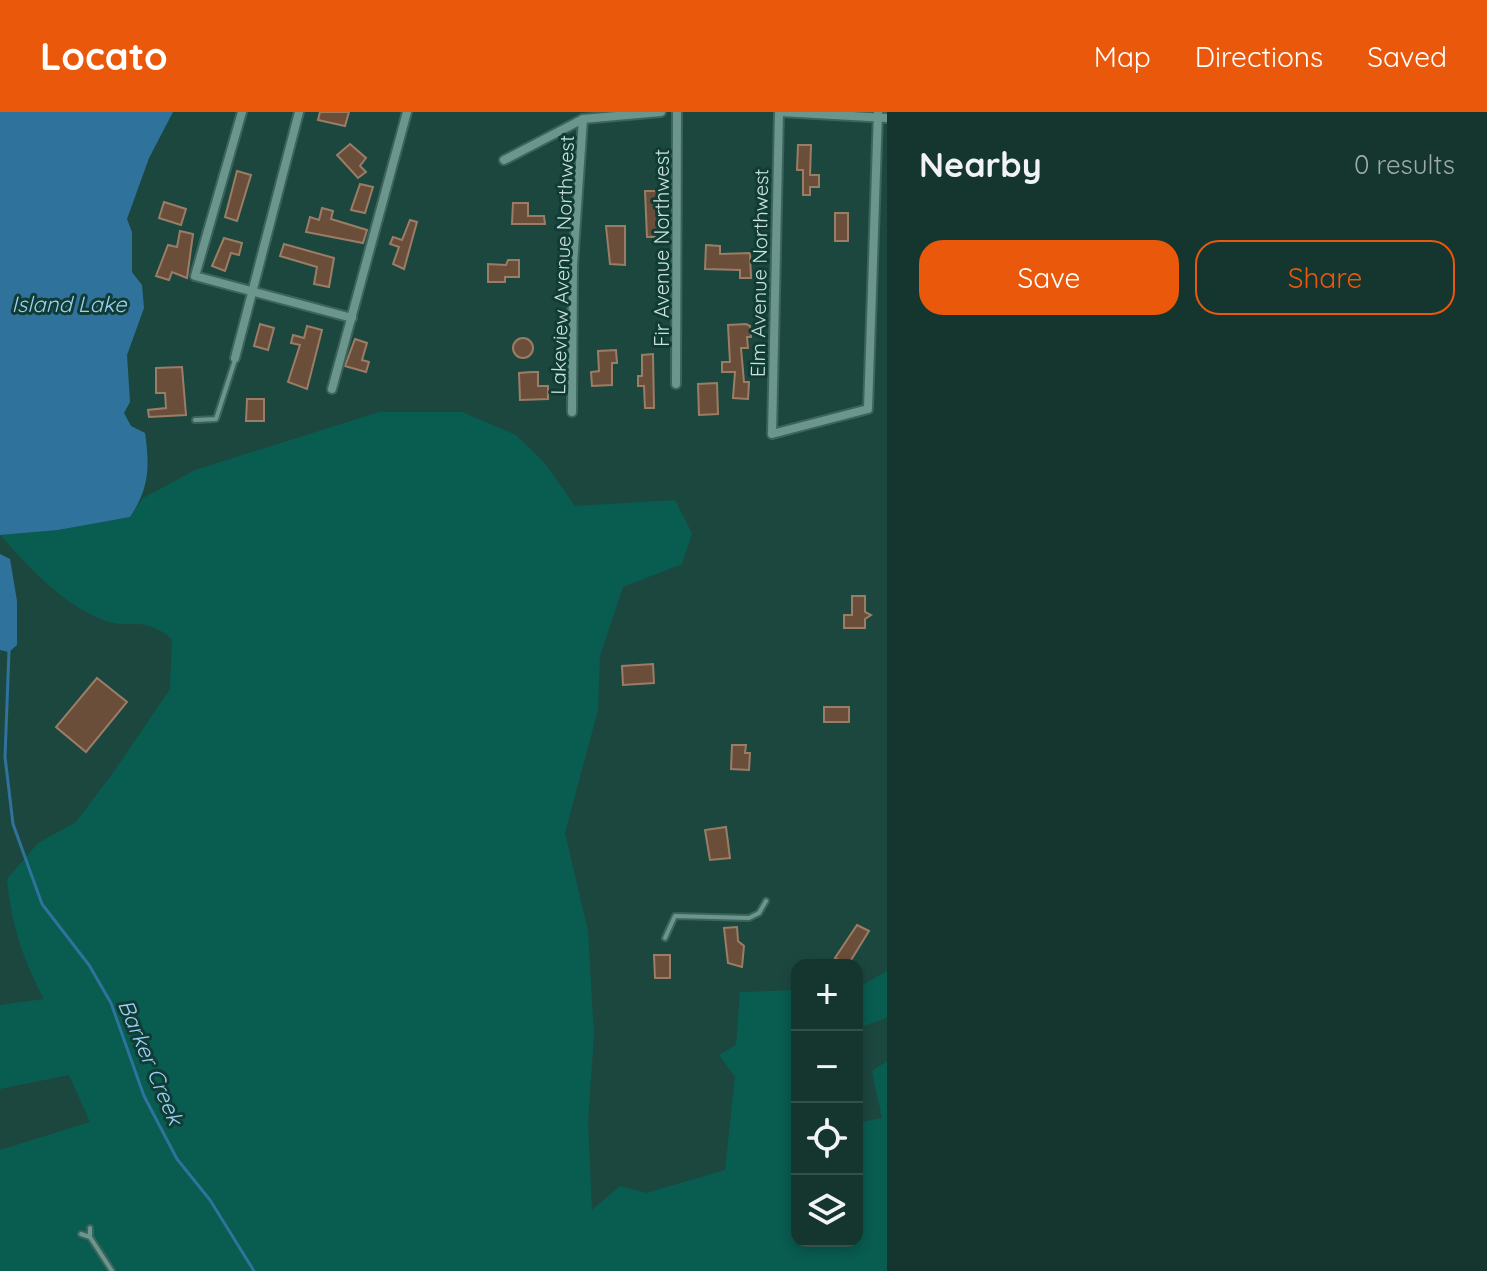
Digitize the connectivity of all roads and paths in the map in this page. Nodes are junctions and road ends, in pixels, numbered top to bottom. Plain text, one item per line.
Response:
1 (242, 112) edge
2 (299, 112) edge
3 (407, 112) edge
4 (661, 112) edge
5 (677, 112) edge
6 (780, 112) edge
7 (881, 116) edge
8 (583, 119) junction
9 (504, 160) dead end
10 (252, 289) junction
11 (352, 318) junction
12 (235, 358) joint
13 (676, 384) dead end
14 (332, 389) dead end
15 (572, 412) dead end
16 (195, 420) dead end
17 (766, 901) dead end
18 (665, 938) dead end
19 (90, 1228) dead end
20 (81, 1234) dead end
21 (90, 1237) junction
22 (112, 1271) edge

1 - 10 street
2 - 10 street
3 - 11 street
4 - 8 street
5 - 13 street, Fir Avenue Northwest
6 - 7 street
6 - 7 street, Elm Avenue Northwest
8 - 9 street
8 - 15 street, Lakeview Avenue Northwest
10 - 11 street
10 - 12 street
11 - 14 street
12 - 16 lane
17 - 18 lane
19 - 21 lane
20 - 21 lane
21 - 22 lane

